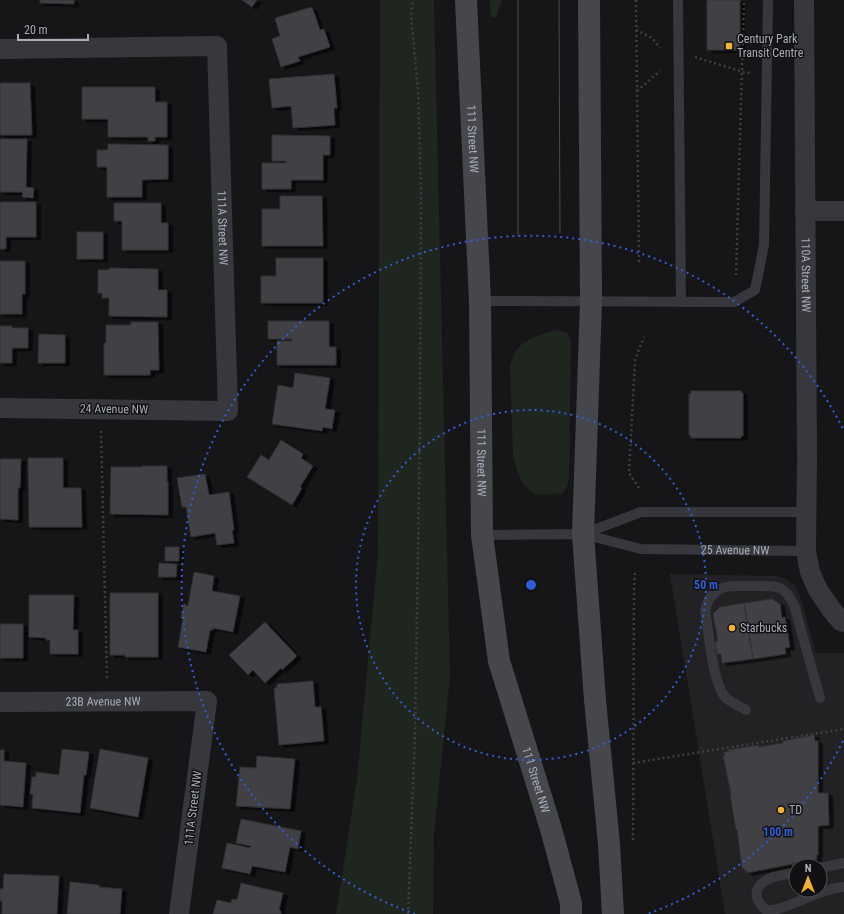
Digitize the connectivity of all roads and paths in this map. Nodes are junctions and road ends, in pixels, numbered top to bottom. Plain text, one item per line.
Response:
1 (413, 0) edge
2 (466, 0) edge
3 (589, 0) edge
4 (636, 0) edge
5 (678, 0) edge
6 (744, 0) edge
7 (768, 0) edge
8 (804, 0) edge
9 (636, 30) junction
10 (0, 48) edge
11 (660, 52) dead end
12 (695, 57) dead end
13 (660, 65) dead end
14 (743, 72) junction
15 (752, 73) dead end
16 (637, 91) junction
17 (805, 211) junction
18 (844, 211) edge
19 (639, 262) dead end
20 (736, 275) dead end
21 (480, 301) junction
22 (591, 301) junction
23 (681, 302) junction
24 (644, 337) dead end
25 (0, 408) edge
26 (228, 411) joint
27 (100, 425) dead end
28 (639, 488) dead end
29 (806, 512) junction
30 (583, 534) junction
31 (482, 535) junction
32 (806, 551) junction
33 (635, 570) dead end
34 (843, 624) edge
35 (820, 698) dead end
36 (207, 701) joint
37 (0, 702) edge
38 (108, 702) junction
39 (746, 710) dead end
40 (844, 729) edge
41 (633, 763) junction
42 (633, 843) dead end
43 (844, 862) edge
44 (828, 866) edge
45 (788, 875) edge
46 (844, 887) edge
47 (828, 891) edge
48 (806, 898) edge
49 (179, 914) edge
50 (408, 914) edge
51 (571, 914) edge
52 (613, 914) edge

1 - 50 path
2 - 21 main road, 111 Street NW
3 - 22 main road
4 - 9 path
5 - 23 lane
6 - 14 path
7 - 23 lane
8 - 17 street, 110A Street NW
9 - 11 path
9 - 16 path
10 - 26 street, 111A Street NW
12 - 14 path
13 - 16 path
14 - 15 path
14 - 20 path
16 - 19 path
17 - 18 street
17 - 29 street, 110A Street NW
21 - 22 lane
21 - 31 main road, 111 Street NW
22 - 23 lane
22 - 30 main road
24 - 28 path
25 - 26 street, 24 Avenue NW
27 - 38 path
29 - 30 lane, 25 Avenue NW
29 - 32 street, 110A Street NW
30 - 31 lane, 25 Avenue NW
30 - 32 lane, 25 Avenue NW
30 - 52 main road
31 - 51 main road, 111 Street NW
32 - 34 street
33 - 41 path
35 - 39 lane
36 - 38 street, 23B Avenue NW
36 - 49 street, 111A Street NW
37 - 38 street, 23B Avenue NW
40 - 41 path
41 - 42 path
43 - 44 lane
45 - 48 lane
46 - 47 lane

